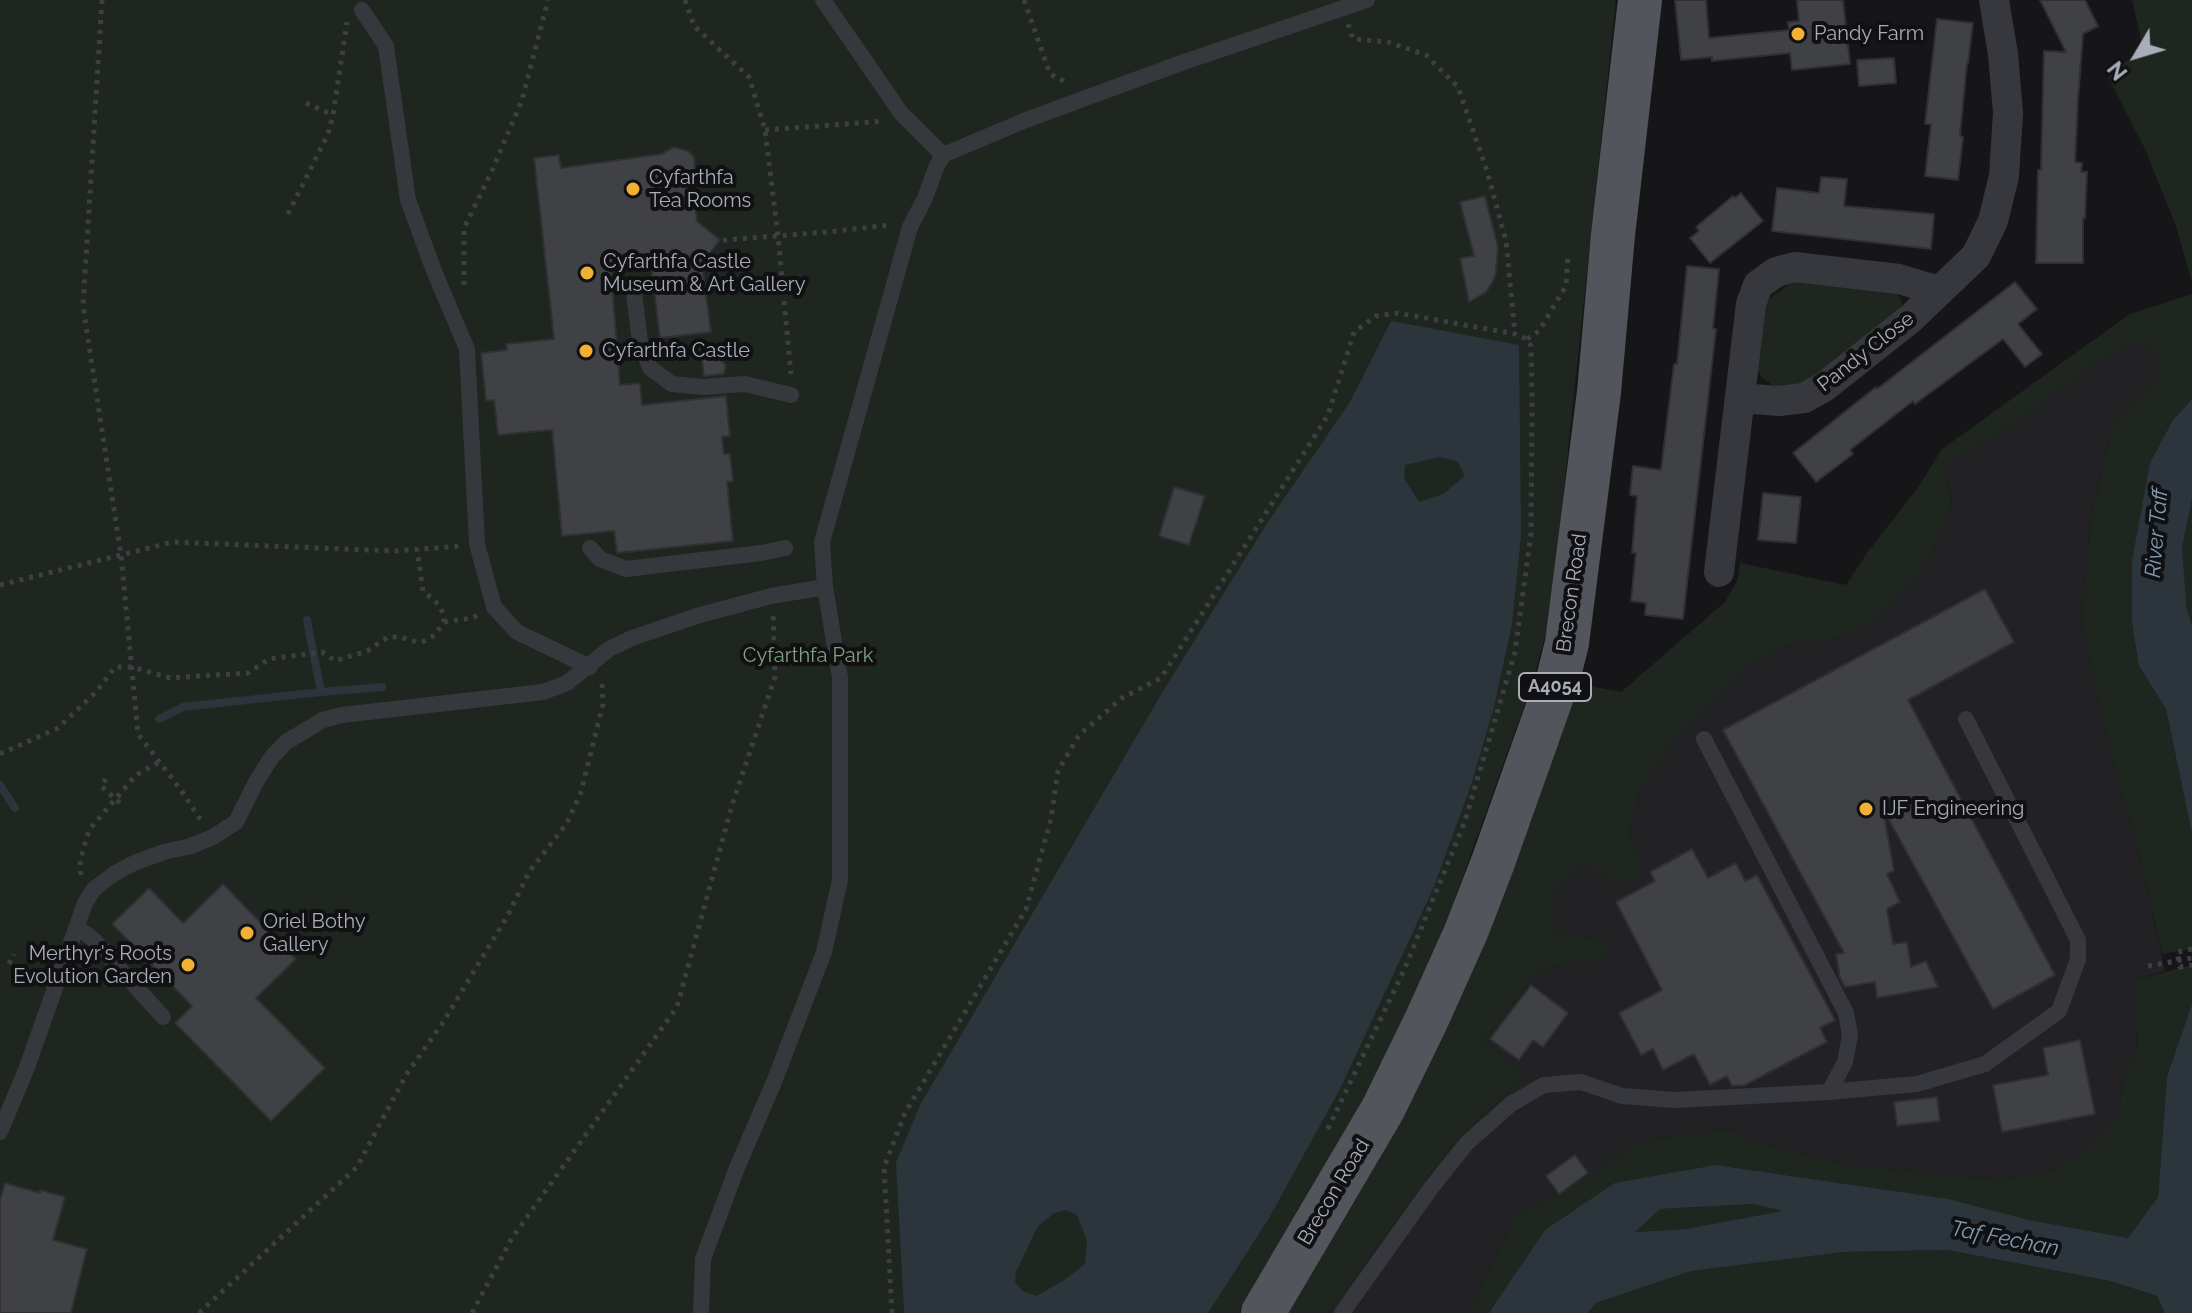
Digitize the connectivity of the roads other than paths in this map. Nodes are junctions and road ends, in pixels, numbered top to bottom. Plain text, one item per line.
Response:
1 (823, 0) edge
2 (1367, 0) edge
3 (1640, 0) edge
4 (1994, 0) edge
5 (355, 10) road end
6 (943, 155) junction
7 (1939, 291) junction
8 (634, 293) dead end
9 (791, 395) road end
10 (1740, 398) junction
11 (590, 548) dead end
12 (785, 548) dead end
13 (1719, 572) dead end
14 (825, 587) junction
15 (595, 672) junction
16 (1966, 719) dead end
17 (1704, 739) dead end
18 (76, 928) junction
19 (163, 1017) dead end
20 (1829, 1092) junction
21 (0, 1132) edge
22 (701, 1313) edge
23 (1263, 1313) edge
24 (1342, 1313) edge

1 - 6 lane
2 - 6 lane
3 - 23 main road, Brecon Road / A4054
4 - 7 street, Pandy Close
5 - 15 lane
6 - 14 lane
7 - 10 street, Pandy Close
7 - 10 street, Pandy Close
8 - 9 lane
10 - 13 street, Pandy Close
11 - 12 lane
14 - 15 lane
14 - 22 lane
15 - 18 lane
16 - 20 lane
17 - 20 lane
18 - 19 lane
18 - 21 lane
20 - 24 lane

